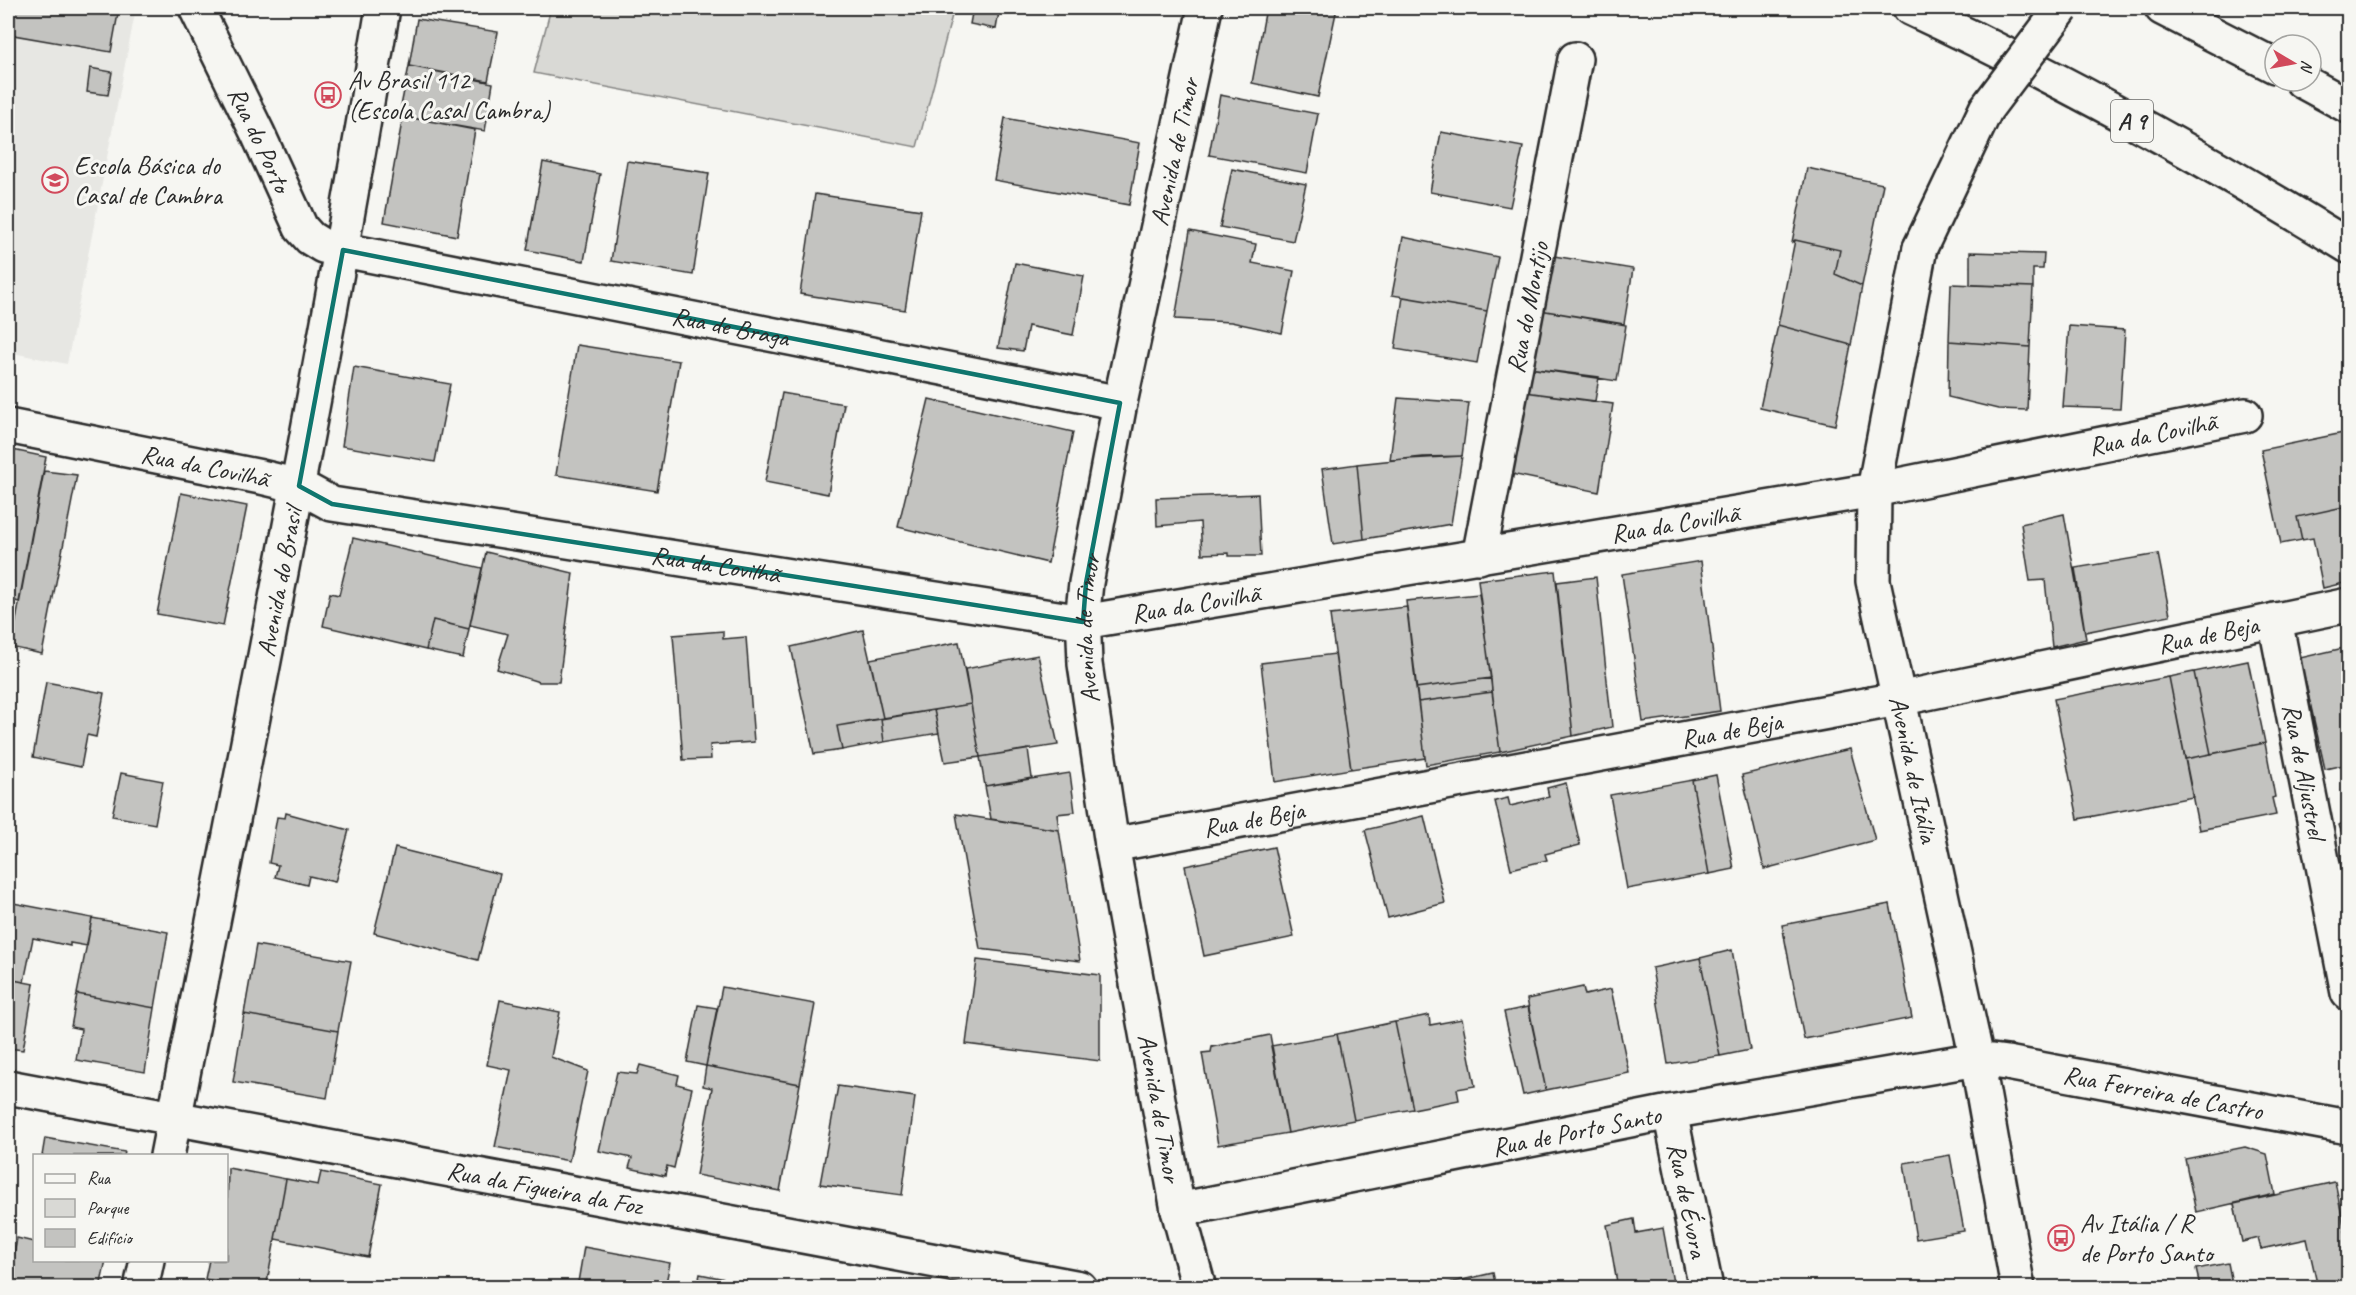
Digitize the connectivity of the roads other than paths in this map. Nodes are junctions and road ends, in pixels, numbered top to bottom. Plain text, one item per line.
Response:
1 (196, 8) edge
2 (383, 8) edge
3 (1910, 8) edge
4 (2062, 8) edge
5 (2162, 8) edge
6 (1200, 9) edge
7 (1575, 60) dead end
8 (2263, 60) edge
9 (2323, 92) edge
10 (2349, 106) edge
11 (2349, 246) edge
12 (343, 250) junction
13 (1120, 404) junction
14 (2246, 416) dead end
15 (8, 426) edge
16 (298, 486) junction
17 (1874, 490) junction
18 (1479, 556) junction
19 (2349, 605) edge
20 (2275, 620) junction
21 (1083, 622) junction
22 (1898, 699) junction
23 (1112, 845) junction
24 (2348, 990) edge
25 (1977, 1059) junction
26 (8, 1087) edge
27 (1670, 1112) junction
28 (174, 1120) junction
29 (2349, 1127) edge
30 (167, 1154) edge
31 (1178, 1210) junction
32 (147, 1262) edge
33 (141, 1287) edge
34 (1080, 1287) edge
35 (1199, 1287) edge
36 (1706, 1287) edge
37 (2018, 1287) edge

1 - 12 main road, Rua do Porto
2 - 12 main road, Avenida do Brasil
3 - 11 main road, A 9
4 - 17 main road, Avenida de Itália, bridge
5 - 8 main road
6 - 13 main road, Avenida de Timor
7 - 18 main road, Rua do Montijo
9 - 10 main road
12 - 13 main road, Rua de Braga
12 - 16 main road, Avenida do Brasil
13 - 21 main road, Avenida de Timor
14 - 17 main road, Rua da Covilhã
15 - 16 main road, Rua da Covilhã
16 - 21 main road, Rua da Covilhã
16 - 28 main road, Avenida do Brasil
17 - 18 main road, Rua da Covilhã
17 - 22 main road, Avenida de Itália
18 - 21 main road, Rua da Covilhã
19 - 20 main road, Rua de Beja
20 - 22 main road, Rua de Beja
20 - 24 main road, Rua de Aljustrel
21 - 23 main road, Avenida de Timor
22 - 23 main road, Rua de Beja
22 - 25 main road, Avenida de Itália
23 - 31 main road, Avenida de Timor
25 - 27 main road, Rua de Porto Santo
25 - 29 main road, Rua Ferreira de Castro
25 - 37 main road, Avenida de Itália
26 - 28 main road, Rua da Figueira da Foz
27 - 31 main road, Rua de Porto Santo
27 - 36 main road, Rua de Évora
28 - 30 main road, Avenida do Brasil
28 - 34 main road, Rua da Figueira da Foz
31 - 35 main road, Avenida de Timor
32 - 33 main road

